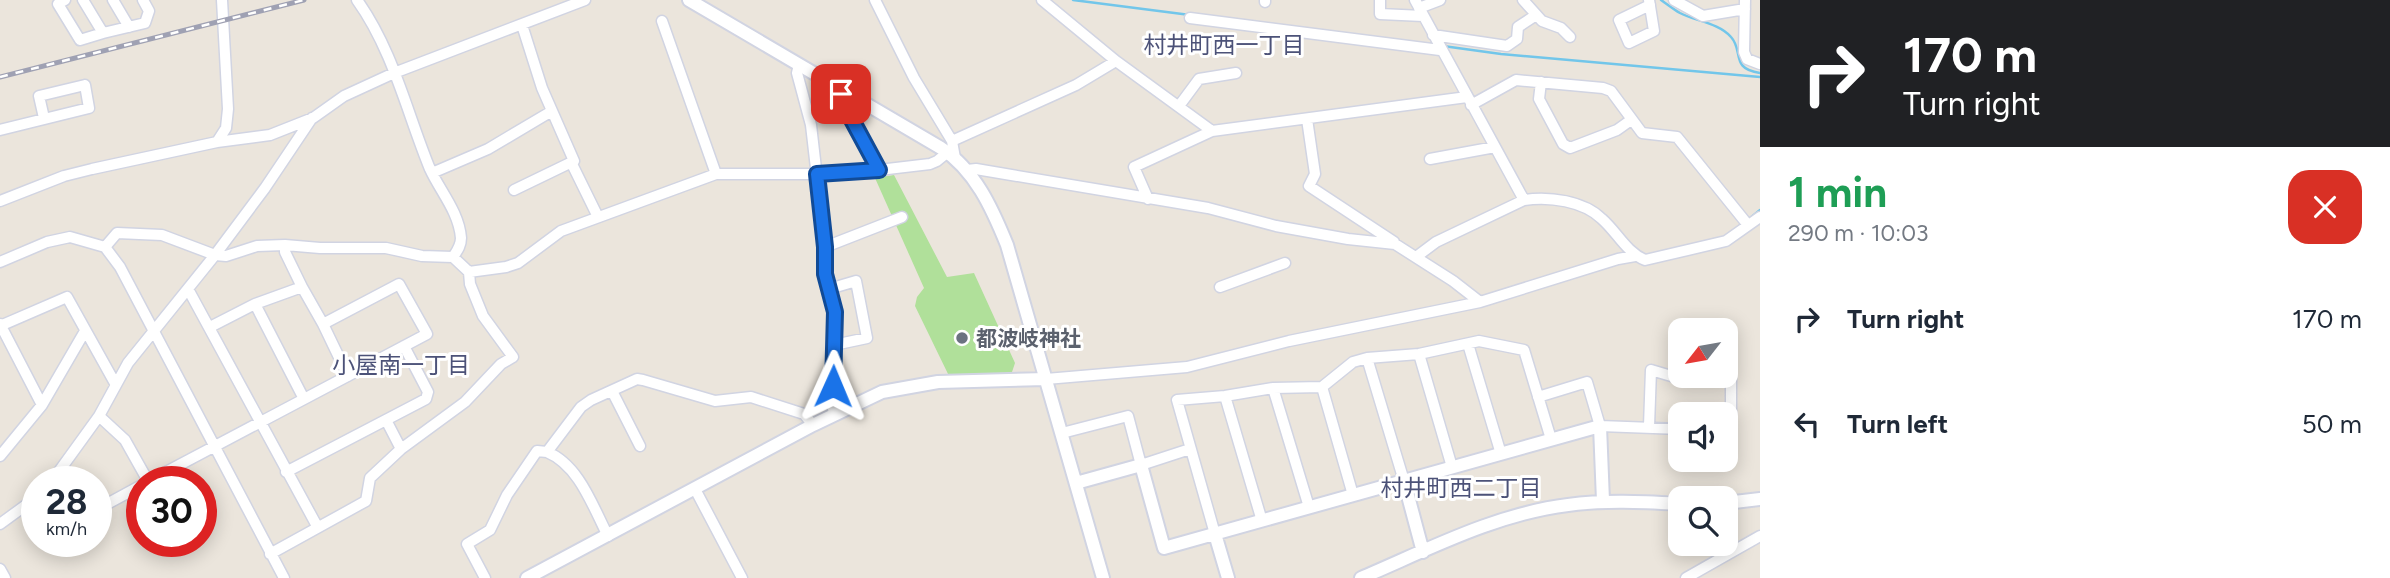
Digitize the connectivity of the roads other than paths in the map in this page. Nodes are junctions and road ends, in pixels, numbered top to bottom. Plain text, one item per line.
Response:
1 (65, 0) edge
2 (83, 0) edge
3 (113, 0) edge
4 (143, 0) edge
5 (222, 0) edge
6 (357, 0) edge
7 (585, 0) edge
8 (689, 0) edge
9 (874, 0) edge
10 (1042, 0) edge
11 (1380, 0) edge
12 (1440, 0) edge
13 (1523, 0) edge
14 (1674, 0) edge
15 (1745, 5) edge
16 (1419, 8) edge
17 (1536, 15) junction
18 (1190, 18) dead end
19 (662, 20) dead end
20 (522, 25) junction
21 (129, 27) junction
22 (103, 33) junction
23 (1433, 35) junction
24 (1570, 37) dead end
25 (1440, 50) junction
26 (1116, 61) junction
27 (1760, 64) edge
28 (799, 65) junction
29 (394, 73) junction
30 (1236, 73) dead end
31 (1541, 82) junction
32 (842, 90) junction
33 (1469, 101) junction
34 (1179, 106) junction
35 (552, 111) junction
36 (44, 118) junction
37 (313, 118) junction
38 (1307, 119) junction
39 (1631, 120) junction
40 (0, 130) edge
41 (1212, 131) junction
42 (217, 142) junction
43 (1495, 147) junction
44 (952, 150) junction
45 (1430, 159) dead end
46 (571, 162) junction
47 (879, 170) junction
48 (967, 170) junction
49 (432, 173) junction
50 (716, 174) junction
51 (817, 174) junction
52 (514, 190) dead end
53 (1148, 199) junction
54 (1524, 200) junction
55 (0, 201) edge
56 (598, 217) junction
57 (902, 217) dead end
58 (1760, 217) edge
59 (1748, 225) junction
60 (1395, 244) junction
61 (285, 245) junction
62 (105, 247) junction
63 (825, 247) junction
64 (215, 255) junction
65 (1635, 256) junction
66 (453, 257) junction
67 (1416, 257) junction
68 (0, 262) edge
69 (1284, 263) dead end
70 (468, 272) junction
71 (1220, 286) dead end
72 (302, 287) junction
73 (188, 289) junction
74 (829, 289) junction
75 (1480, 302) junction
76 (255, 304) junction
77 (323, 324) junction
78 (0, 326) edge
79 (210, 327) junction
80 (153, 330) junction
81 (85, 331) junction
82 (1468, 344) junction
83 (834, 345) junction
84 (404, 346) junction
85 (1419, 354) junction
86 (1367, 358) junction
87 (348, 376) junction
88 (1046, 379) junction
89 (116, 385) junction
90 (1322, 387) junction
91 (1273, 388) junction
92 (612, 391) junction
93 (1225, 396) junction
94 (1538, 397) junction
95 (304, 399) junction
96 (1731, 402) edge
97 (42, 405) junction
98 (835, 414) junction
99 (99, 416) junction
100 (386, 420) junction
101 (260, 423) junction
102 (814, 425) junction
103 (1600, 426) junction
104 (1649, 426) junction
105 (1668, 428) edge
106 (1062, 433) junction
107 (1551, 439) junction
108 (215, 446) junction
109 (640, 446) dead end
110 (401, 449) junction
111 (1190, 449) junction
112 (547, 452) junction
113 (1, 453) edge
114 (1501, 454) junction
115 (1141, 465) junction
116 (63, 466) edge
117 (140, 466) edge
118 (177, 466) edge
119 (1452, 467) junction
120 (286, 472) junction
121 (1404, 481) junction
122 (1076, 483) junction
123 (695, 489) junction
124 (1353, 495) junction
125 (1760, 499) edge
126 (1603, 501) junction
127 (1738, 502) edge
128 (1668, 504) edge
129 (1309, 507) junction
130 (21, 511) edge
131 (1262, 521) junction
132 (0, 524) edge
133 (317, 526) junction
134 (1215, 534) junction
135 (608, 536) junction
136 (1760, 536) edge
137 (1423, 552) junction
138 (270, 554) junction
139 (0, 569) edge
140 (5, 578) edge
141 (284, 578) edge
142 (485, 578) edge
143 (527, 578) edge
144 (742, 578) edge
145 (1102, 578) edge
146 (1228, 578) edge
147 (1361, 578) edge
148 (1686, 578) edge

1 - 22 street
2 - 22 street
3 - 21 street
4 - 21 street
5 - 42 street
6 - 29 street
7 - 20 street
8 - 28 street
9 - 44 street
10 - 26 street
11 - 16 street
12 - 16 street
13 - 17 street
14 - 15 street
15 - 27 street
16 - 23 street
17 - 23 street
17 - 24 street
18 - 25 street
19 - 50 street
20 - 29 street
20 - 35 street
21 - 22 street
23 - 25 street
25 - 33 street
26 - 34 street
26 - 44 street
28 - 32 street
28 - 51 street
29 - 37 street
29 - 49 street
30 - 34 street
31 - 33 street
31 - 39 street
31 - 39 street
32 - 44 street
32 - 47 street
33 - 38 street
33 - 43 street
34 - 41 street
35 - 46 street
35 - 49 street
36 - 36 street
36 - 40 street
37 - 42 street
37 - 64 street
38 - 41 street
38 - 60 street
39 - 59 street
41 - 53 street
42 - 55 street
43 - 45 street
43 - 54 street
44 - 47 street
44 - 48 street
46 - 52 street
46 - 56 street
47 - 51 street
48 - 53 street
48 - 88 street
49 - 66 street
50 - 51 street
50 - 56 street
51 - 63 street
53 - 60 street
54 - 65 street
54 - 67 street
56 - 70 street
57 - 63 street
58 - 59 street
59 - 65 street
60 - 67 street
61 - 64 street
61 - 66 street
61 - 72 street
62 - 64 street
62 - 68 street
62 - 80 street
63 - 74 street
64 - 73 street
65 - 75 street
66 - 70 street
67 - 75 street
69 - 71 street
70 - 110 street
72 - 76 street
72 - 77 street
73 - 79 street
73 - 80 street
74 - 83 street
74 - 83 street
75 - 88 street
76 - 79 street
76 - 95 street
77 - 84 street
77 - 87 street
78 - 81 street
78 - 97 street
79 - 101 street
80 - 89 street
80 - 108 street
81 - 89 street
81 - 97 street
82 - 85 street
82 - 94 street
82 - 114 street
83 - 98 street
84 - 87 street
84 - 100 street
85 - 86 street
85 - 119 street
86 - 90 street
86 - 121 street
87 - 95 street
88 - 98 street
88 - 106 street
89 - 99 street
90 - 91 street
90 - 124 street
91 - 93 street
91 - 129 street
92 - 102 street
92 - 109 street
92 - 112 street
93 - 111 street
93 - 131 street
94 - 103 street
94 - 107 street
95 - 101 street
96 - 104 street
97 - 113 street
98 - 102 street
99 - 116 street
99 - 117 street
100 - 110 street
100 - 120 street
101 - 108 street
101 - 120 street
102 - 123 street
103 - 104 street
103 - 107 street
103 - 126 street
104 - 105 street
106 - 115 street
106 - 122 street
107 - 114 street
108 - 118 street
108 - 138 street
110 - 133 street
111 - 115 street
111 - 134 street
112 - 135 street
112 - 142 street
114 - 119 street
115 - 122 street
115 - 134 street
119 - 121 street
120 - 133 street
121 - 124 street
121 - 137 street
122 - 145 street
123 - 135 street
123 - 144 street
124 - 129 street
125 - 127 street
126 - 128 street
126 - 137 street
129 - 131 street
130 - 132 street
131 - 134 street
133 - 138 street
134 - 146 street
135 - 143 street
136 - 148 street
137 - 147 street
138 - 141 street
139 - 140 street

